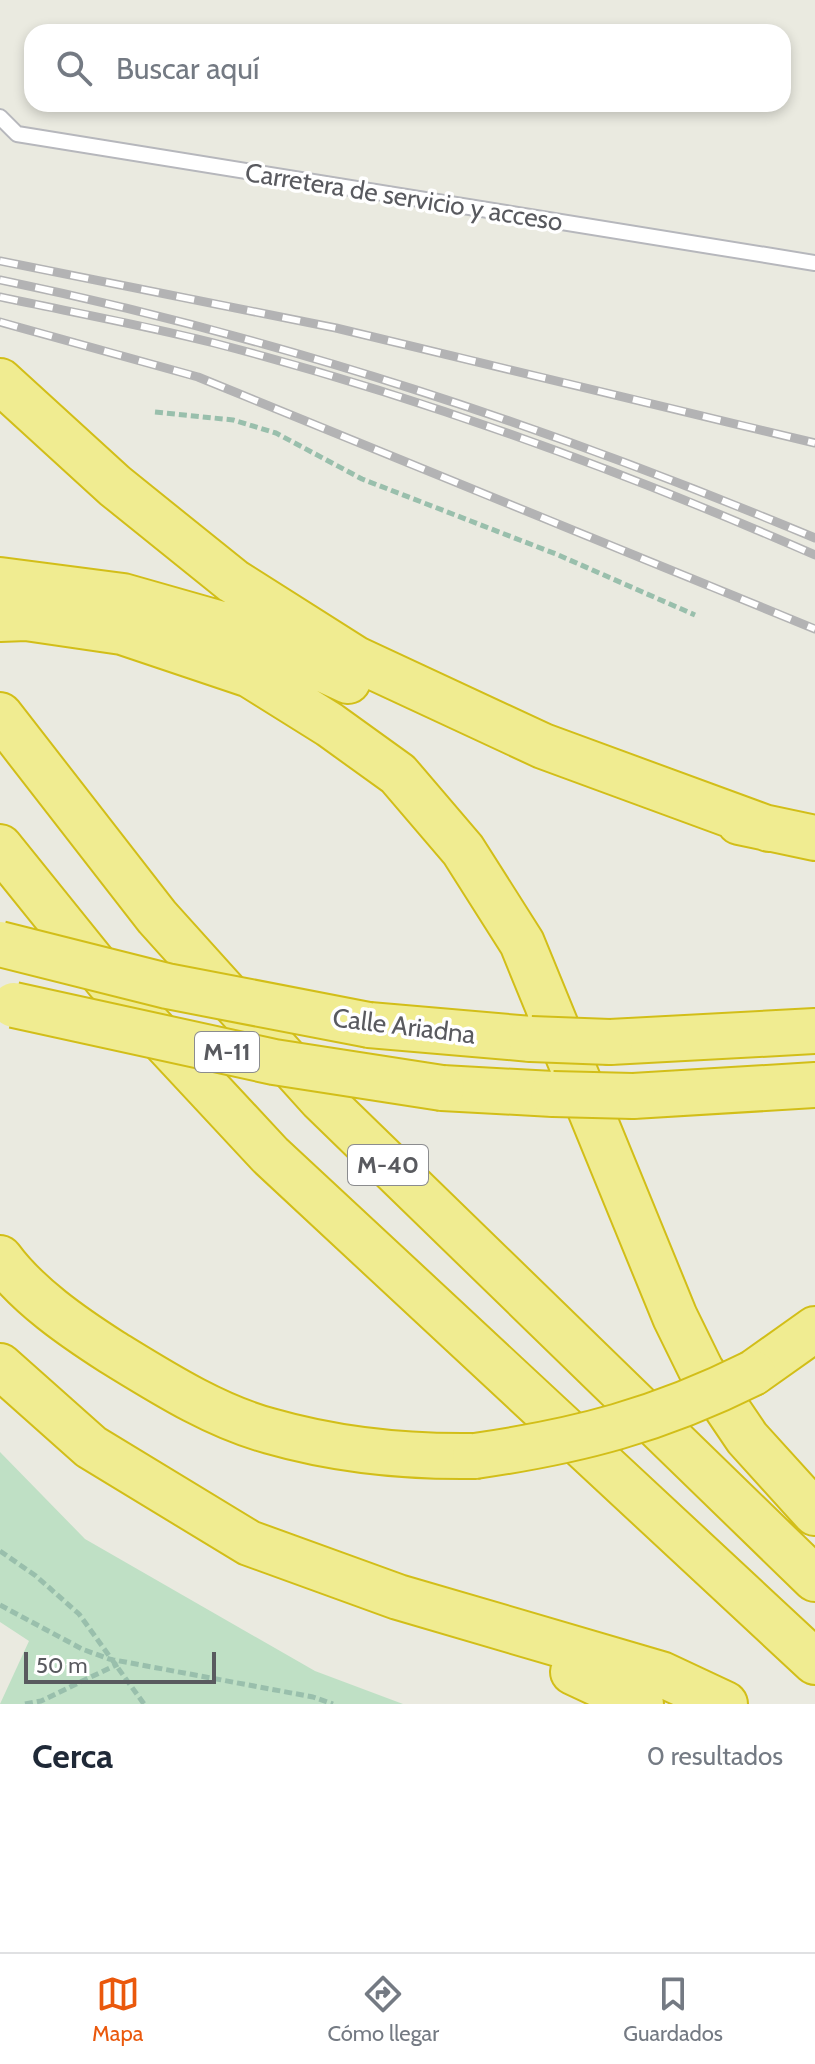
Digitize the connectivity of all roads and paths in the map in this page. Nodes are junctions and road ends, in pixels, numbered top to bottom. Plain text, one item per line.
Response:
1 (0, 117) edge
2 (815, 263) edge
3 (0, 381) edge
4 (155, 412) dead end
5 (9, 599) edge
6 (695, 615) dead end
7 (0, 715) edge
8 (769, 829) junction
9 (815, 838) edge
10 (0, 847) edge
11 (0, 944) edge
12 (7, 1003) edge
13 (815, 1031) edge
14 (815, 1085) edge
15 (0, 1258) edge
16 (815, 1329) edge
17 (0, 1366) edge
18 (815, 1513) edge
19 (0, 1551) edge
20 (815, 1579) edge
21 (398, 1597) junction
22 (0, 1605) edge
23 (109, 1659) junction
24 (121, 1661) junction
25 (815, 1662) edge
26 (115, 1666) junction
27 (25, 1704) edge
28 (144, 1704) edge
29 (333, 1704) edge
30 (641, 1704) edge
31 (725, 1704) edge

1 - 2 lane, Carretera de servicio y acceso
3 - 8 highway
4 - 6 path
5 - 8 highway
5 - 18 highway
7 - 20 highway, M-40
8 - 9 highway
10 - 25 highway, M-40
11 - 13 highway, Calle Ariadna / M-11, bridge
12 - 14 highway, Calle Ariadna / M-11, bridge
15 - 16 highway, bridge
17 - 21 highway
19 - 23 path
21 - 30 highway
21 - 31 highway
22 - 23 path
23 - 24 path
23 - 26 path
24 - 26 path
24 - 29 path
26 - 27 path
26 - 28 path

